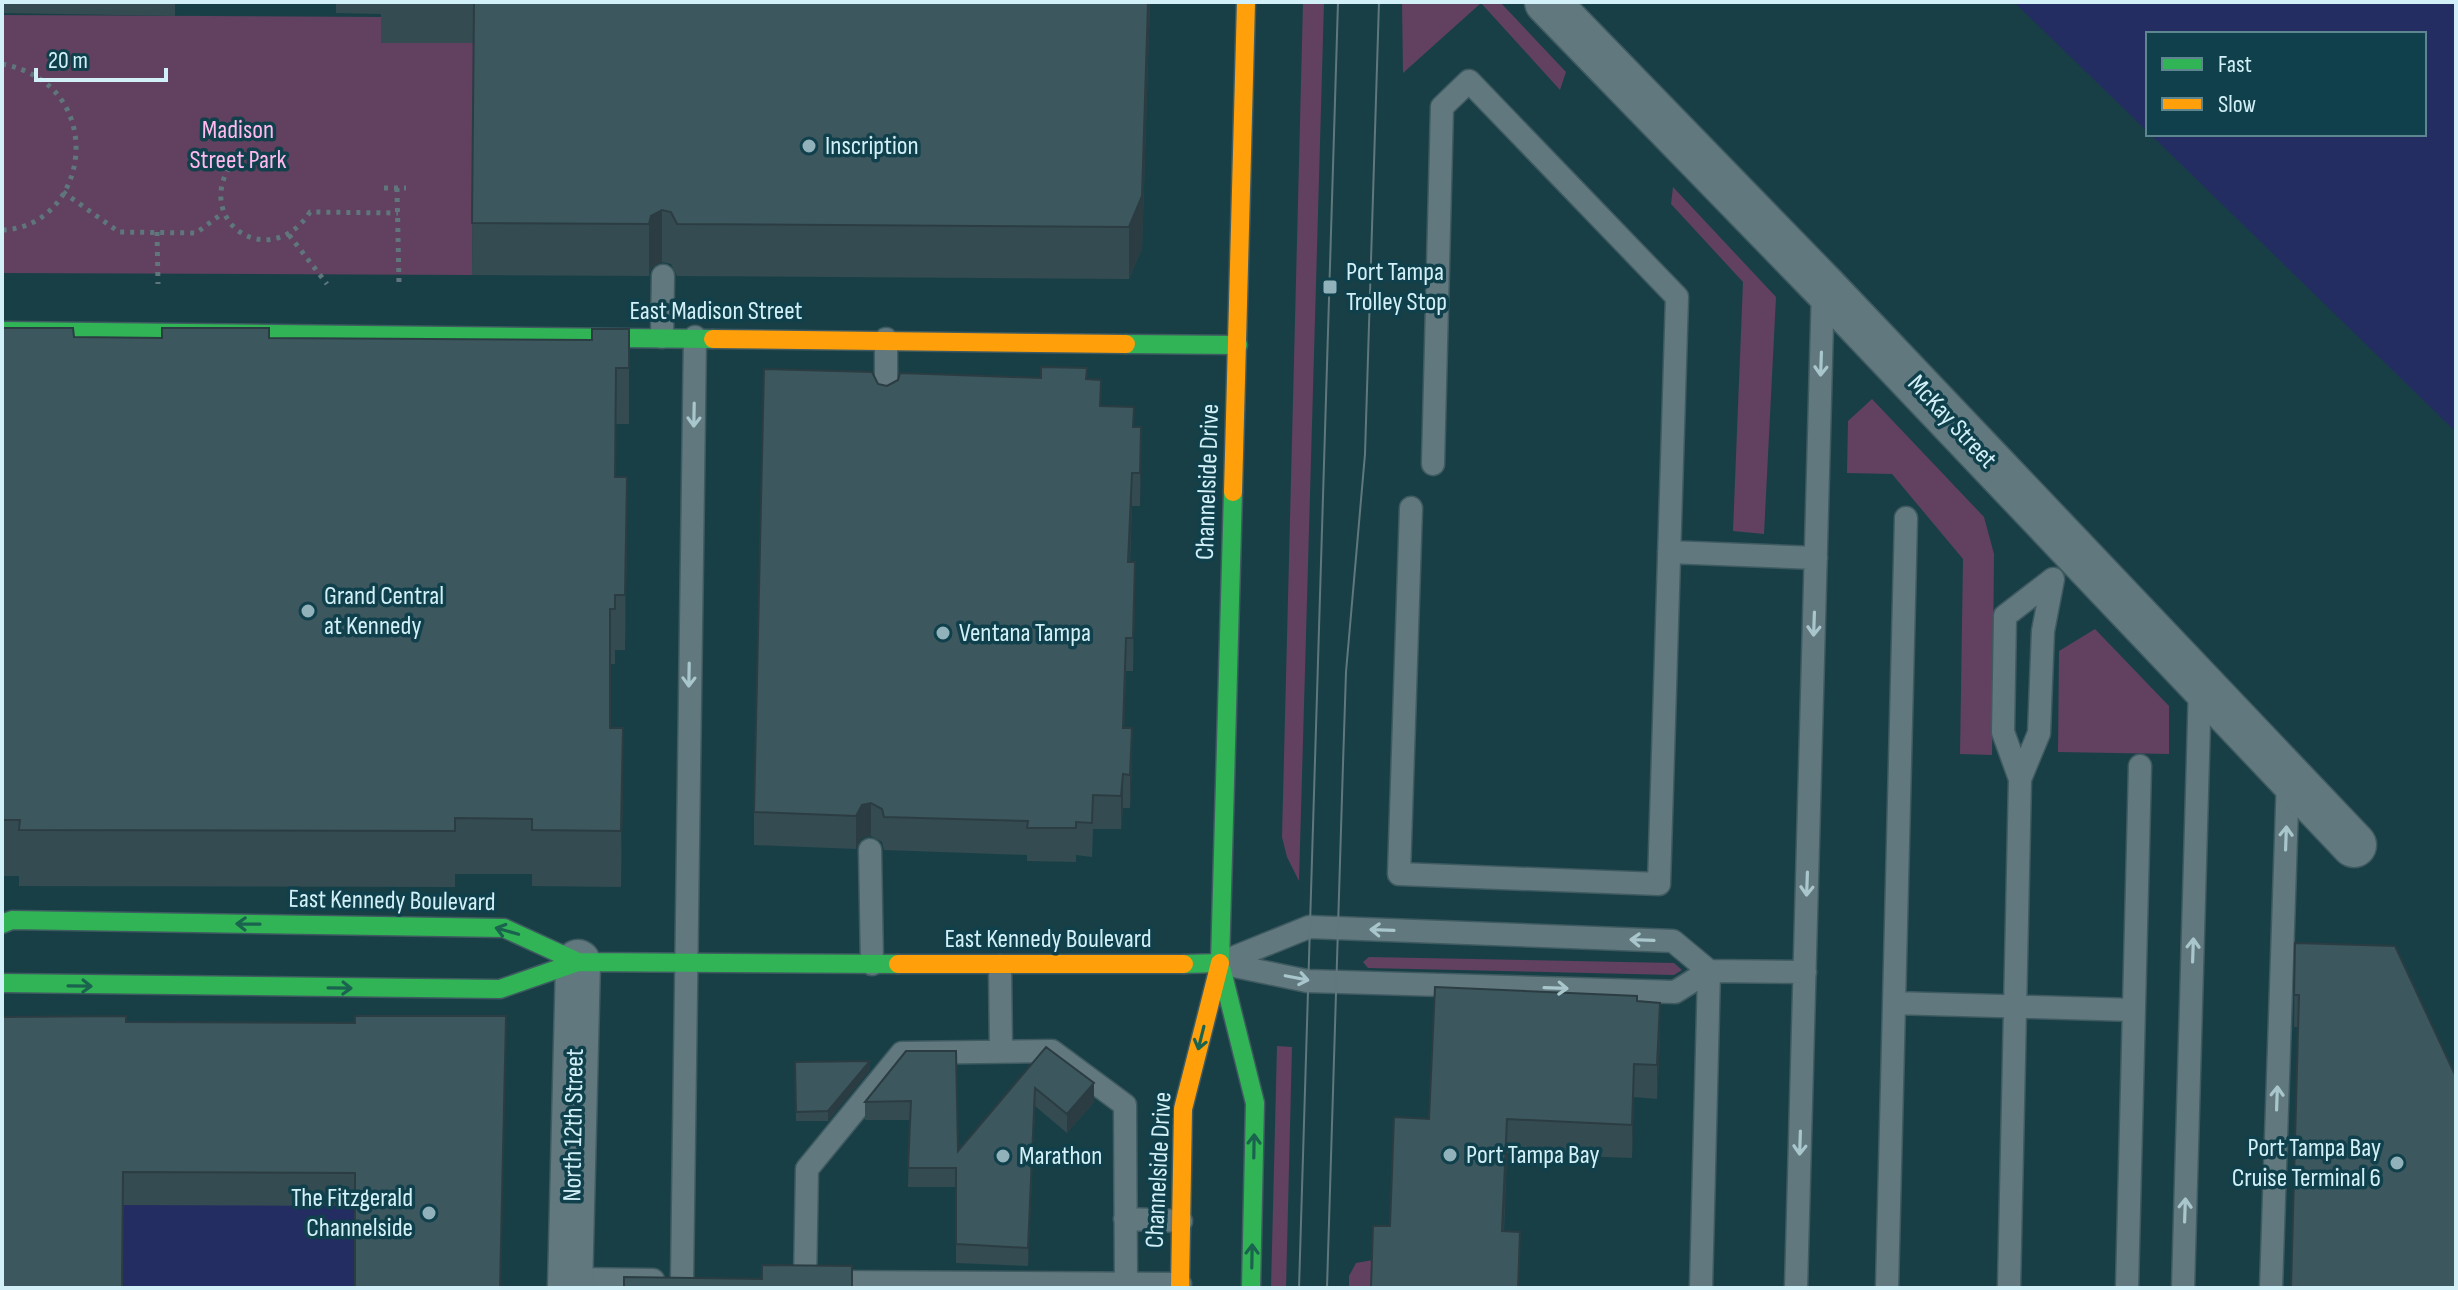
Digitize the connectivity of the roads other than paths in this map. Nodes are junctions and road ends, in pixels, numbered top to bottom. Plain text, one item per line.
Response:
1 (1246, 2) edge
2 (1547, 2) edge
3 (663, 276) dead end
4 (1823, 286) junction
5 (2, 331) edge
6 (662, 337) junction
7 (695, 337) junction
8 (886, 339) junction
9 (1238, 345) junction
10 (886, 406) edge
11 (1433, 464) dead end
12 (1411, 508) dead end
13 (1906, 518) dead end
14 (1669, 552) junction
15 (1816, 558) junction
16 (2066, 567) junction
17 (2200, 684) junction
18 (2140, 766) dead end
19 (2288, 776) junction
20 (2020, 779) junction
21 (2354, 845) dead end
22 (870, 850) dead end
23 (2, 924) edge
24 (578, 962) junction
25 (684, 963) junction
26 (1220, 963) junction
27 (872, 964) junction
28 (1000, 966) junction
29 (1709, 971) junction
30 (1805, 972) junction
31 (2, 983) edge
32 (1894, 1003) junction
33 (2015, 1006) junction
34 (2134, 1010) junction
35 (1001, 1051) junction
36 (1125, 1219) junction
37 (1181, 1221) junction
38 (570, 1284) edge
39 (1126, 1284) junction
40 (944, 1286) edge
41 (1180, 1286) edge
42 (1251, 1288) edge
43 (1701, 1288) edge
44 (1796, 1288) edge
45 (1887, 1288) edge
46 (2009, 1288) edge
47 (2127, 1288) edge
48 (2183, 1288) edge
49 (2271, 1288) edge

1 - 9 main road, Channelside Drive
2 - 4 street, McKay Street
3 - 6 lane
4 -> 15 lane
4 - 16 street, McKay Street
5 - 6 main road, East Madison Street
6 - 7 main road, East Madison Street
7 - 8 main road, East Madison Street
7 -> 25 lane
8 - 9 main road, East Madison Street
8 - 10 lane
9 - 26 main road, Channelside Drive
11 - 14 lane
12 - 14 lane
13 - 32 lane
14 - 15 lane
15 -> 30 lane
16 - 17 street, McKay Street
16 - 20 lane
16 - 20 lane
17 - 19 street, McKay Street
48 -> 17 lane
18 - 34 lane
19 - 21 street, McKay Street
49 -> 19 lane
20 - 33 lane
22 - 27 lane
24 -> 23 main road, East Kennedy Boulevard
24 - 25 main road, East Kennedy Boulevard
31 -> 24 main road
24 - 38 street, North 12th Street
25 - 27 main road, East Kennedy Boulevard
25 - 38 lane
26 - 28 main road, East Kennedy Boulevard
26 -> 29 lane
29 -> 26 lane
26 -> 37 main road, Channelside Drive
42 -> 26 main road, Channelside Drive
27 - 28 main road, East Kennedy Boulevard
28 - 35 lane
29 - 30 lane
29 - 43 lane
30 -> 44 lane
32 - 33 lane
32 - 45 lane
33 - 34 lane
33 - 46 lane
34 - 47 lane
35 - 36 lane
35 - 40 lane
36 - 37 lane
36 - 39 lane
37 - 41 main road, Channelside Drive
39 - 40 lane
39 - 41 lane

